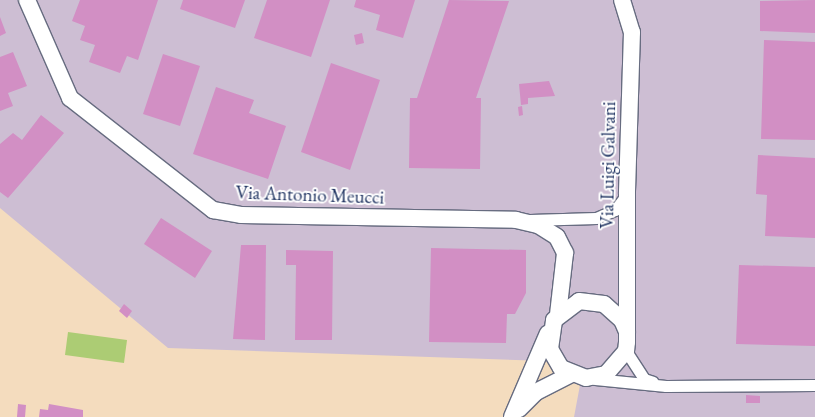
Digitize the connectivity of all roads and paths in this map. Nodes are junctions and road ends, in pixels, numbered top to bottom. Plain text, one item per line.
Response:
1 (27, 0) edge
2 (622, 0) edge
3 (627, 194) junction
4 (516, 220) junction
5 (555, 321) junction
6 (627, 332) junction
7 (626, 351) junction
8 (578, 376) junction
9 (815, 377) edge
10 (803, 385) junction
11 (815, 385) edge
12 (666, 386) junction
13 (513, 417) edge

1 - 4 main road, Via Antonio Meucci
2 - 3 main road, Via Luigi Galvani
3 - 4 street, Via Antonio Meucci
3 - 6 main road, Via Luigi Galvani
4 - 5 main road, Via Antonio Meucci
5 - 6 main road
5 - 8 main road
5 - 13 main road
6 - 7 main road
7 - 8 main road
7 - 12 street
8 - 12 street
8 - 13 main road
9 - 10 street
10 - 11 street
10 - 12 street

